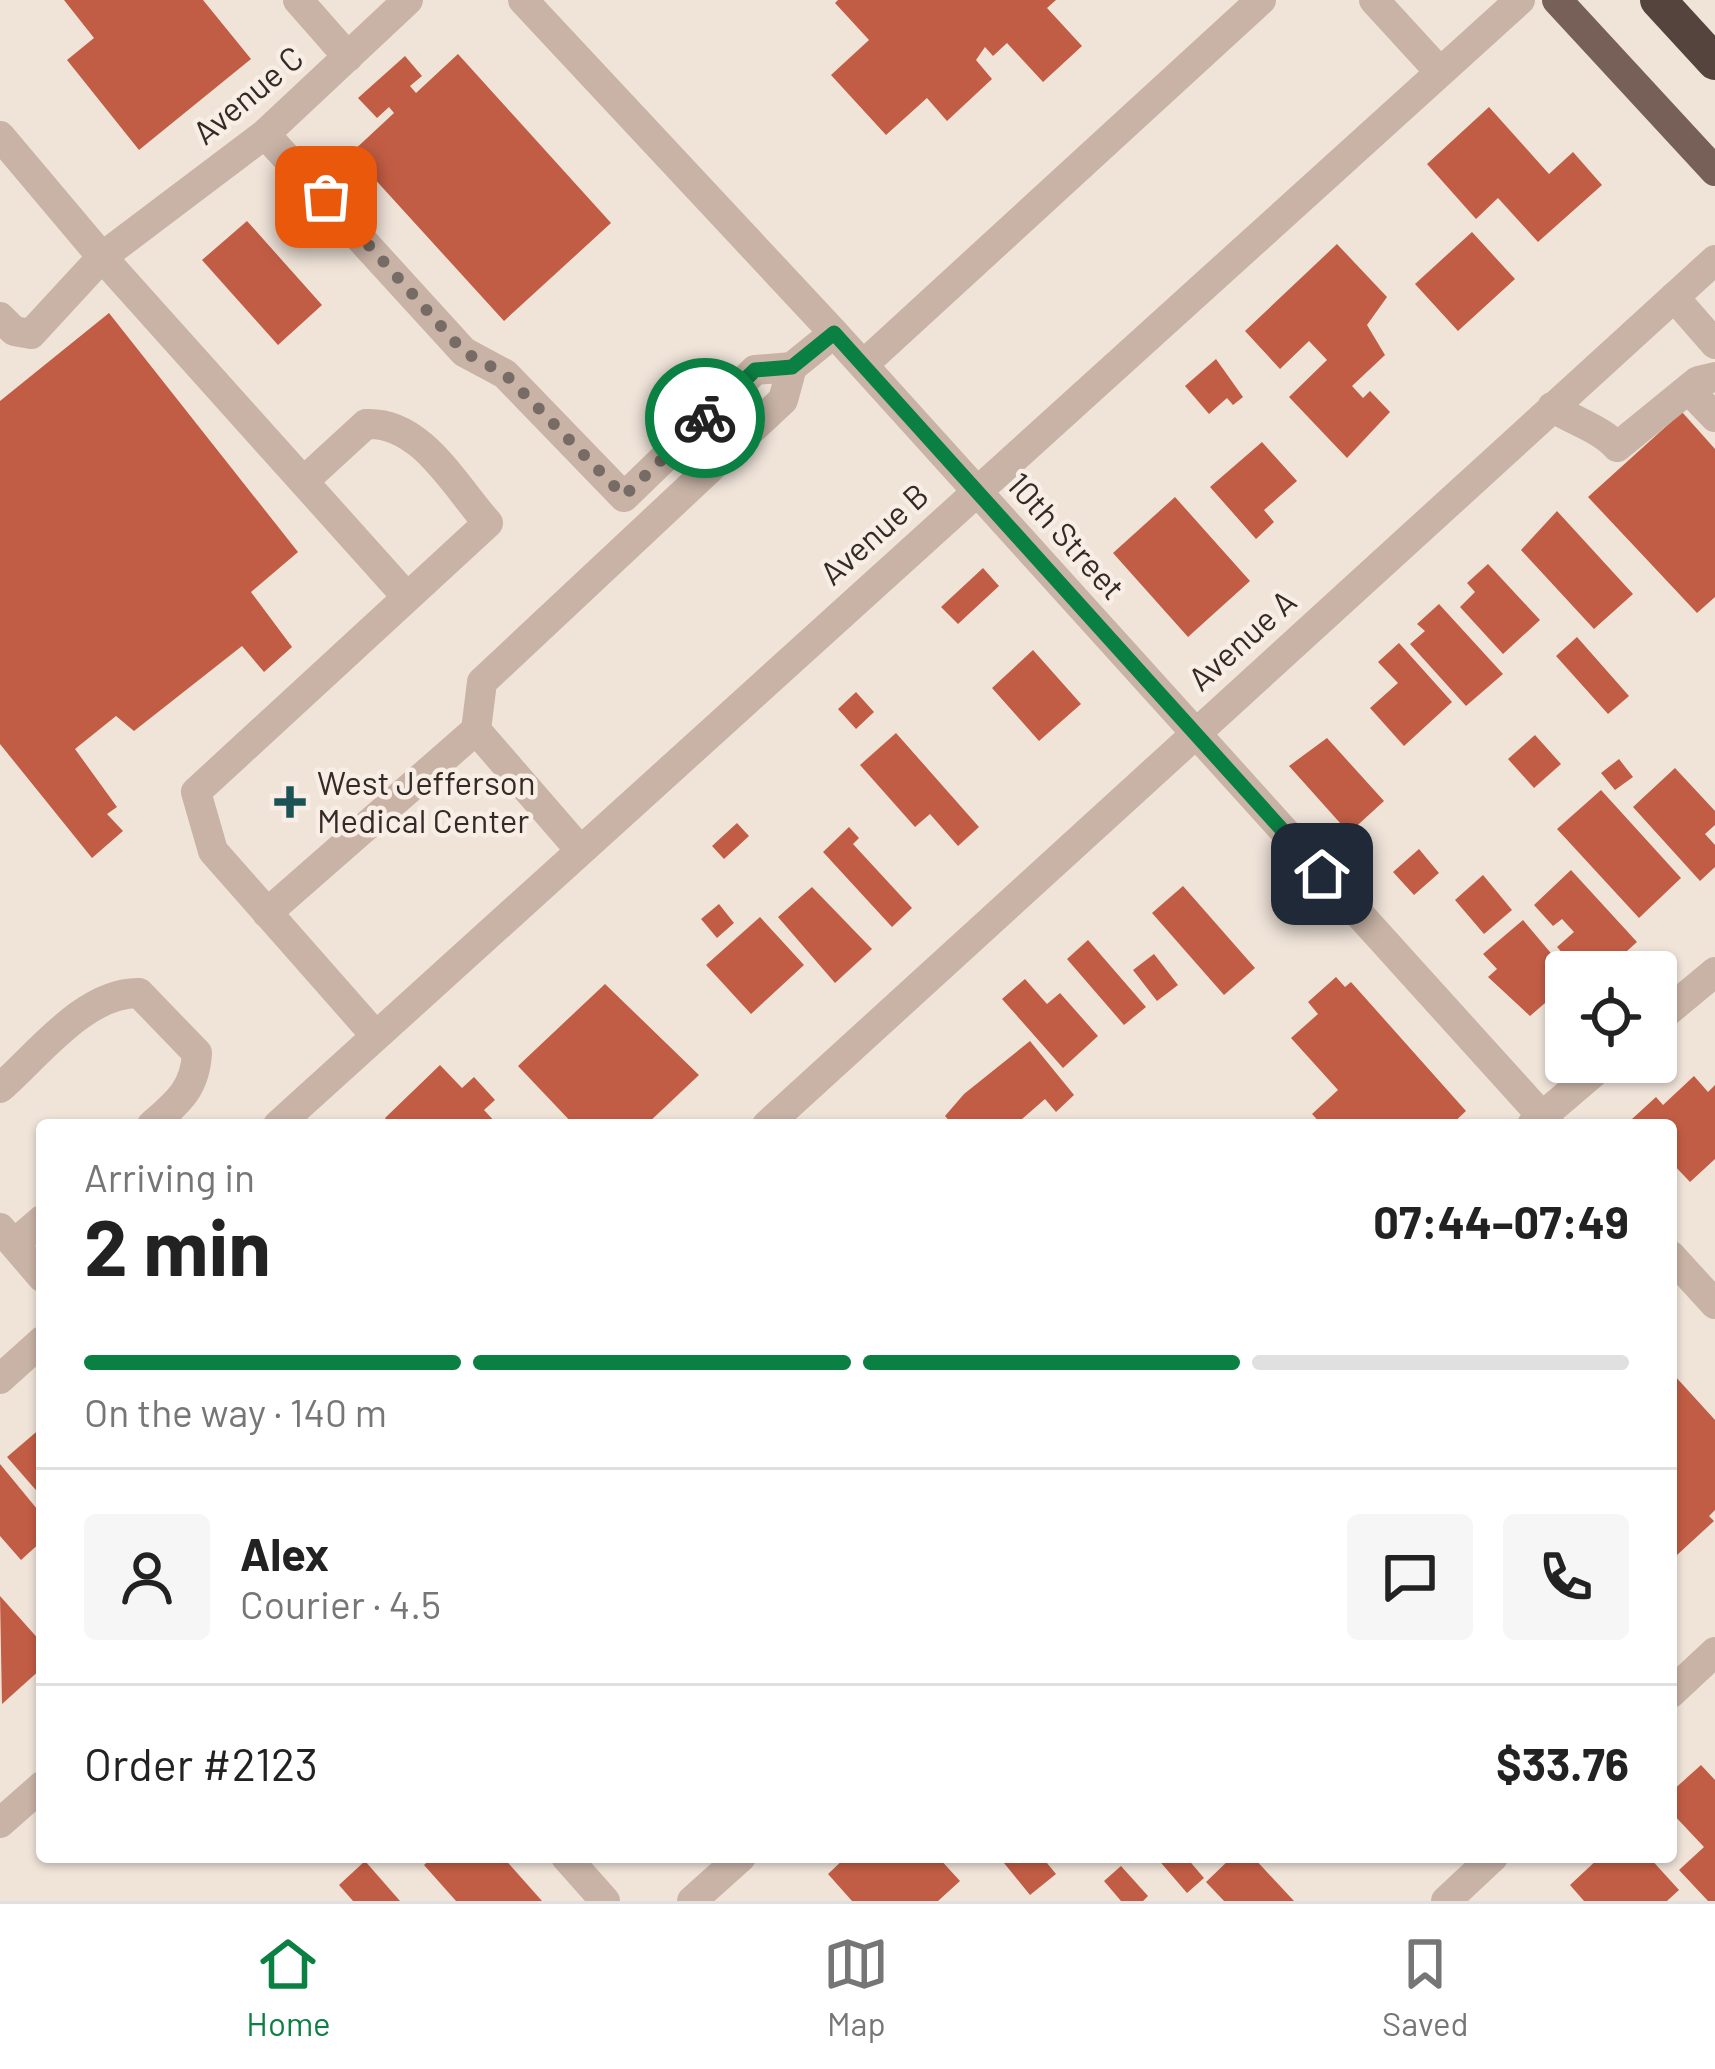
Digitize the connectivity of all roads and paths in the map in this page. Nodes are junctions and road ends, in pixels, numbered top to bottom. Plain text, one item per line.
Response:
1 (298, 0) edge
2 (408, 0) edge
3 (523, 0) edge
4 (1261, 0) edge
5 (1374, 0) edge
6 (1520, 0) edge
7 (1557, 0) edge
8 (1658, 0) edge
9 (348, 57) junction
10 (1715, 62) edge
11 (1440, 72) junction
12 (265, 134) junction
13 (0, 136) edge
14 (1715, 172) edge
15 (102, 257) junction
16 (1715, 260) edge
17 (1674, 297) junction
18 (0, 317) edge
19 (834, 333) junction
20 (1715, 344) edge
21 (863, 365) junction
22 (792, 367) junction
23 (1702, 383) edge
24 (1552, 407) junction
25 (1715, 417) edge
26 (305, 480) junction
27 (976, 490) junction
28 (407, 597) junction
29 (476, 730) junction
30 (1193, 734) junction
31 (580, 850) junction
32 (267, 913) junction
33 (1715, 971) edge
34 (1677, 1003) edge
35 (376, 1036) junction
36 (1583, 1083) edge
37 (0, 1088) edge
38 (158, 1119) edge
39 (285, 1119) edge
40 (774, 1119) edge
41 (1538, 1119) edge
42 (1544, 1119) edge
43 (36, 1223) edge
44 (7, 1236) edge
45 (1677, 1263) edge
46 (36, 1270) edge
47 (1715, 1304) edge
48 (36, 1346) edge
49 (0, 1379) edge
50 (1715, 1652) edge
51 (1677, 1687) edge
52 (36, 1791) edge
53 (0, 1823) edge
54 (571, 1863) edge
55 (734, 1863) edge
56 (1487, 1863) edge
57 (605, 1901) edge
58 (692, 1901) edge
59 (1446, 1901) edge

1 - 9 street
2 - 9 street, Avenue C
3 - 19 street, 10th Street
4 - 21 street
5 - 11 street
6 - 11 street, Avenue B
7 - 14 main road
8 - 10 highway
9 - 12 street, Avenue C
11 - 27 street, Avenue B
12 - 15 street, Avenue C
12 - 22 street
13 - 15 street
15 - 18 street
15 - 26 street
16 - 17 street, Avenue A
17 - 20 street
17 - 24 street, Avenue A
19 - 21 street, 10th Street
19 - 22 street
21 - 27 street, 10th Street
22 - 29 street
23 - 24 street
23 - 25 street
24 - 30 street, Avenue A
26 - 28 street
26 - 28 street
27 - 30 street, 10th Street
27 - 31 street, Avenue B
28 - 32 street
29 - 31 street
29 - 32 street
30 - 40 street, Avenue A
30 - 41 street, 10th Street
31 - 35 street, Avenue B
32 - 35 street
33 - 34 street
35 - 39 street, Avenue B
36 - 42 street
37 - 38 street
43 - 44 street
44 - 46 street
45 - 47 street
48 - 49 street
50 - 51 street
52 - 53 street
54 - 57 street
55 - 58 street
56 - 59 street

